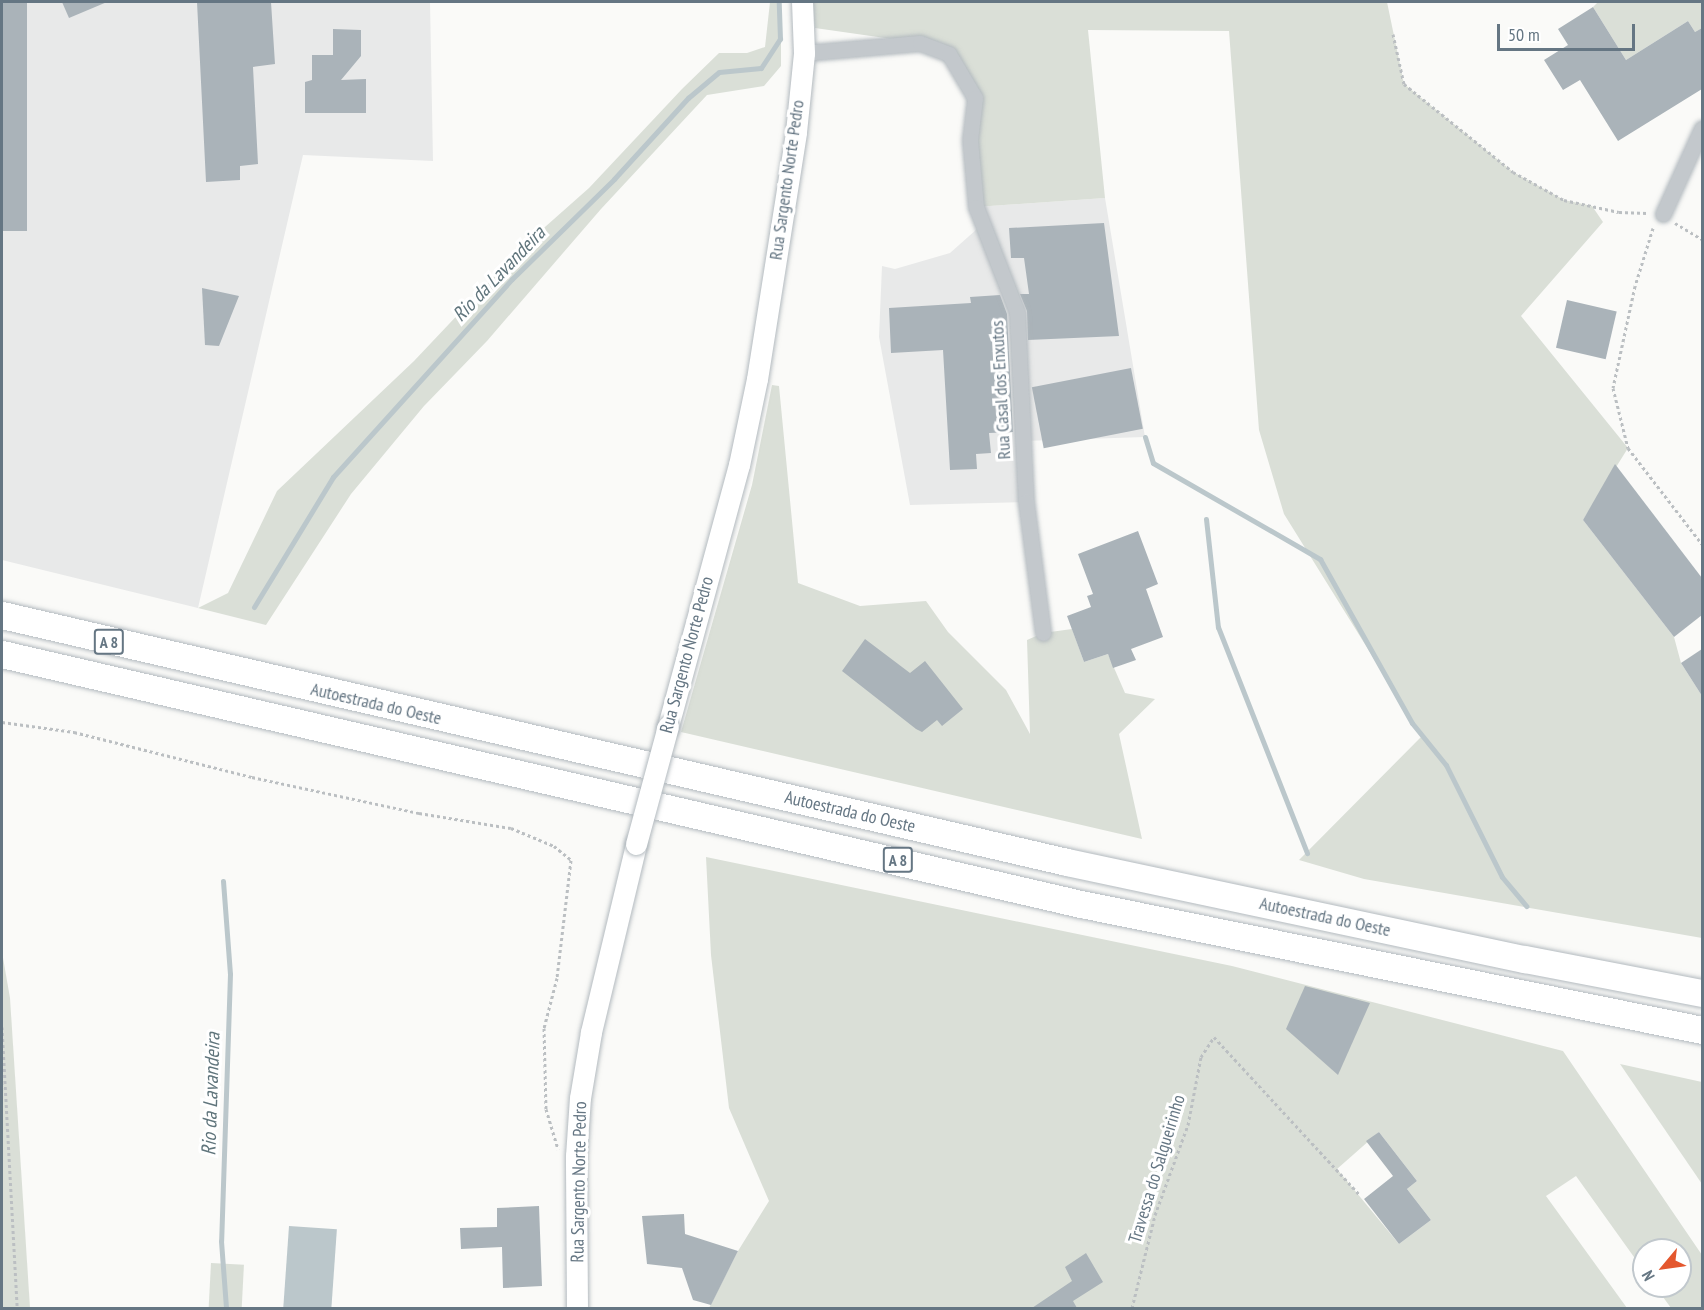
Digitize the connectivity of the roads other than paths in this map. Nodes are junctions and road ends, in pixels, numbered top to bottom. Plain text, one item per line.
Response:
1 (802, 2) edge
2 (804, 53) junction
3 (1702, 128) edge
4 (1663, 214) road end
5 (2, 615) edge
6 (1043, 633) dead end
7 (2, 654) edge
8 (1702, 993) edge
9 (1702, 1030) edge
10 (577, 1308) edge

1 - 2 street, Rua Sargento Norte Pedro
2 - 6 street, Rua Casal dos Enxutos
2 - 10 street, Rua Sargento Norte Pedro, bridge
3 - 4 street
5 - 8 highway, Autoestrada do Oeste / A 8
7 - 9 highway, Autoestrada do Oeste / A 8

